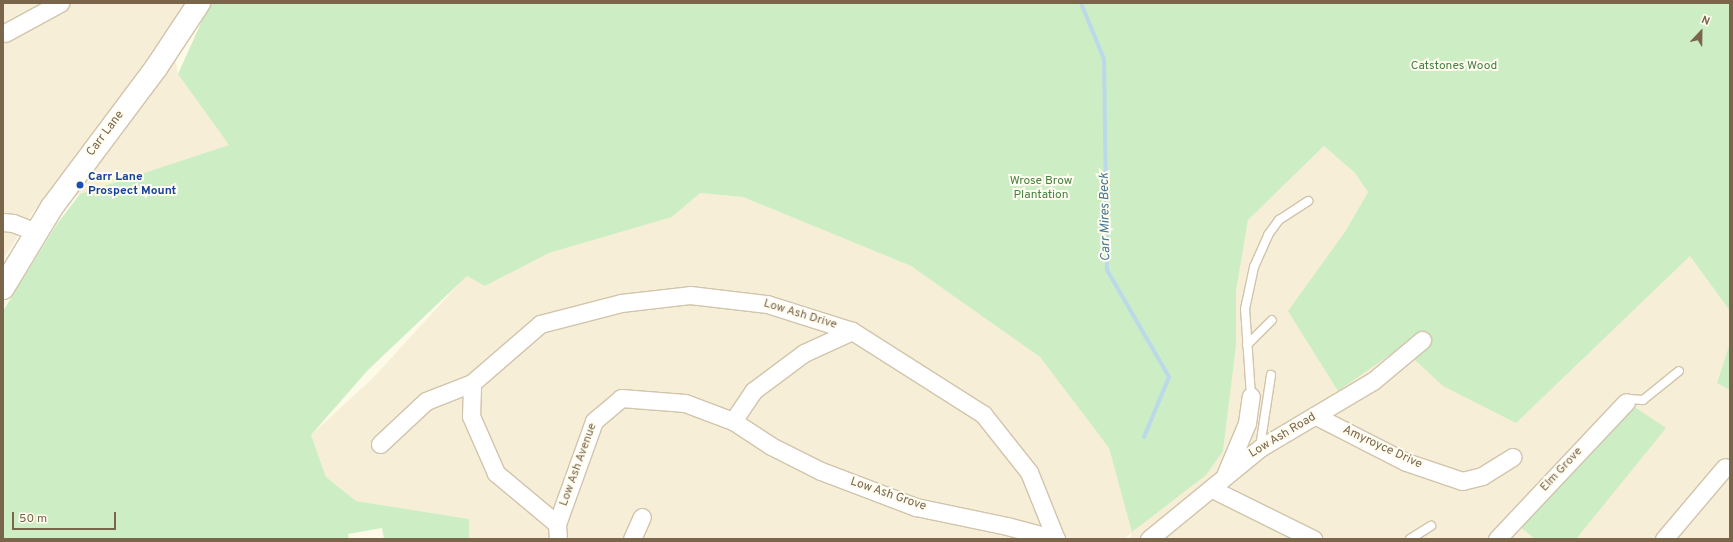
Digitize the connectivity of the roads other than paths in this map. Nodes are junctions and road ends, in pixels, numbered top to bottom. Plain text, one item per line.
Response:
1 (60, 3) edge
2 (199, 3) edge
3 (5, 34) dead end
4 (1308, 201) dead end
5 (3, 222) edge
6 (37, 232) junction
7 (3, 288) edge
8 (1272, 320) dead end
9 (852, 331) junction
10 (1422, 340) dead end
11 (1247, 345) junction
12 (1679, 371) dead end
13 (1271, 375) dead end
14 (472, 383) junction
15 (1252, 396) joint
16 (1626, 402) joint
17 (1316, 416) junction
18 (733, 421) junction
19 (380, 444) dead end
20 (1260, 448) junction
21 (1513, 457) dead end
22 (1725, 467) dead end
23 (1225, 475) junction
24 (1212, 489) junction
25 (642, 518) dead end
26 (1431, 526) dead end
27 (558, 531) edge
28 (632, 539) edge
29 (1056, 539) edge
30 (1149, 539) edge
31 (1313, 539) edge
32 (1410, 539) edge
33 (1497, 539) edge
34 (1664, 539) edge

1 - 3 street
2 - 6 street, Carr Lane
4 - 11 lane
5 - 6 street
6 - 7 street, Carr Lane
8 - 11 lane
9 - 14 street, Low Ash Drive
9 - 18 street
9 - 29 street, Low Ash Drive
10 - 17 street, Low Ash Road
11 - 15 lane
12 - 16 lane
13 - 20 lane
14 - 19 street, Low Ash Drive
14 - 27 street
15 - 23 street
16 - 33 street, Elm Grove
17 - 20 street, Low Ash Road
17 - 21 street, Amyroyce Drive
18 - 27 street, Low Ash Avenue
18 - 29 street, Low Ash Grove
20 - 23 street, Low Ash Road
22 - 34 street
23 - 24 street, Low Ash Road
24 - 30 street, Low Ash Road
24 - 31 street
25 - 28 street
26 - 32 lane

